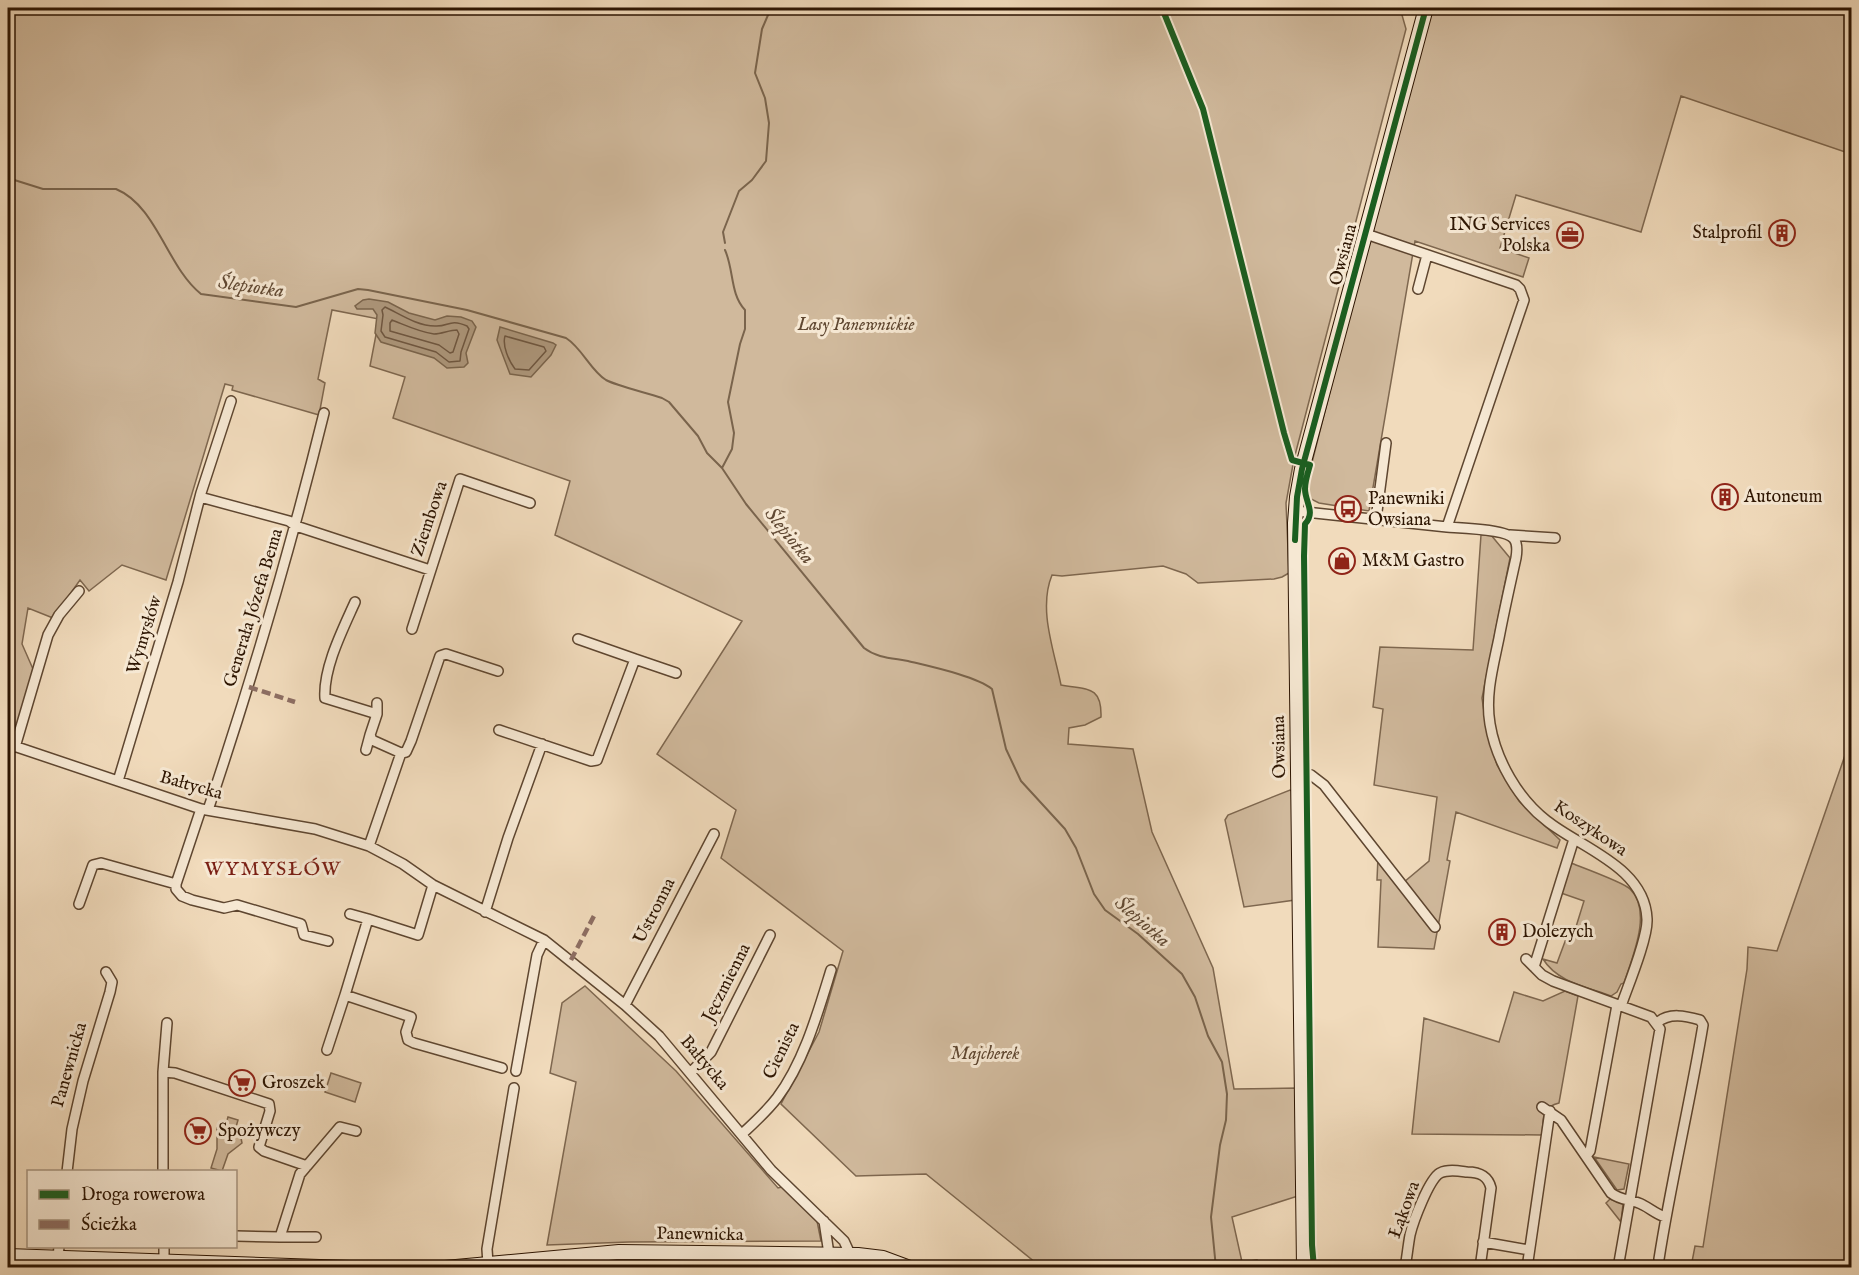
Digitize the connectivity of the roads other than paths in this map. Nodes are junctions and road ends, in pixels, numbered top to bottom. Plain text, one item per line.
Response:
1 (1426, 8) edge
2 (1366, 234) junction
3 (1427, 255) junction
4 (1418, 289) dead end
5 (231, 401) dead end
6 (324, 413) dead end
7 (1386, 443) dead end
8 (200, 497) junction
9 (530, 502) dead end
10 (1296, 511) junction
11 (1376, 519) junction
12 (296, 525) junction
13 (1447, 527) junction
14 (1513, 537) junction
15 (1555, 538) dead end
16 (429, 570) junction
17 (79, 591) dead end
18 (355, 602) dead end
19 (412, 629) dead end
20 (578, 639) dead end
21 (635, 659) junction
22 (498, 671) dead end
23 (676, 673) dead end
24 (377, 703) dead end
25 (377, 714) junction
26 (500, 730) dead end
27 (370, 735) junction
28 (542, 744) junction
29 (11, 746) edge
30 (366, 750) dead end
31 (401, 753) junction
32 (1298, 772) junction
33 (118, 781) junction
34 (204, 809) junction
35 (714, 834) dead end
36 (1574, 839) junction
37 (369, 846) junction
38 (176, 884) junction
39 (433, 885) junction
40 (79, 904) dead end
41 (485, 912) junction
42 (350, 914) dead end
43 (368, 919) junction
44 (1435, 927) dead end
45 (770, 935) dead end
46 (544, 940) junction
47 (328, 941) dead end
48 (1526, 959) dead end
49 (1534, 967) junction
50 (831, 970) dead end
51 (106, 972) dead end
52 (345, 995) junction
53 (626, 1005) junction
54 (1619, 1005) junction
55 (167, 1023) dead end
56 (1657, 1023) junction
57 (327, 1050) dead end
58 (502, 1068) dead end
59 (516, 1071) dead end
60 (163, 1072) junction
61 (691, 1072) junction
62 (514, 1088) dead end
63 (356, 1131) dead end
64 (742, 1134) junction
65 (1586, 1156) junction
66 (307, 1166) junction
67 (67, 1170) edge
68 (163, 1170) edge
69 (1629, 1201) junction
70 (1665, 1217) junction
71 (824, 1221) junction
72 (237, 1236) edge
73 (280, 1237) junction
74 (316, 1237) dead end
75 (1483, 1242) junction
76 (164, 1248) edge
77 (1529, 1250) junction
78 (58, 1253) edge
79 (828, 1254) junction
80 (850, 1254) junction
81 (8, 1256) edge
82 (1659, 1259) dead end
83 (164, 1262) junction
84 (488, 1264) junction
85 (350, 1268) edge
86 (445, 1268) edge
87 (910, 1268) edge
88 (1304, 1268) edge
89 (1405, 1268) edge
90 (1480, 1268) edge
91 (1527, 1268) edge
92 (1618, 1268) edge

1 - 2 street, Owsiana
2 - 3 street, Owsiana
2 - 10 street, Owsiana
3 - 4 street
3 - 13 street, Owsiana
5 - 8 street, Wymysłów
6 - 12 street, Generała Józefa Bema
7 - 11 street
8 - 12 street
8 - 33 street, Wymysłów
9 - 16 street, Ziembowa
10 - 11 street
10 - 32 street, Owsiana
11 - 13 street
12 - 16 street, Ziembowa
12 - 34 street, Generała Józefa Bema
13 - 14 street
14 - 15 street
14 - 36 street, Koszykowa
16 - 19 street, Ziembowa
17 - 29 street
18 - 25 street
20 - 21 street
21 - 23 street
21 - 28 street
22 - 31 street
24 - 25 street
25 - 27 street
26 - 28 street
27 - 30 street
27 - 31 street
28 - 41 street
29 - 33 street, Bałtycka
31 - 37 street
32 - 44 street
32 - 88 street, Owsiana
33 - 34 street, Bałtycka
34 - 37 street, Bałtycka
34 - 38 street, Generała Józefa Bema
35 - 53 street, Ustronna
36 - 49 street
36 - 54 street, Koszykowa
37 - 39 street, Bałtycka
38 - 40 street
38 - 47 street
39 - 41 street, Bałtycka
39 - 43 street
41 - 46 street, Bałtycka
42 - 43 street
43 - 52 street
45 - 61 street, Jęczmienna
46 - 53 street, Bałtycka
46 - 59 street
48 - 49 street
49 - 54 street
50 - 64 street, Cienista
51 - 67 street, Panewnicka
52 - 57 street
52 - 58 street
53 - 61 street, Bałtycka
54 - 56 street
54 - 65 street, Koszykowa
55 - 60 street
56 - 69 street
56 - 70 street
60 - 66 street
60 - 68 street
61 - 64 street, Bałtycka
62 - 84 street
63 - 66 street
64 - 71 street, Bałtycka
65 - 69 street
65 - 77 street
66 - 73 street
69 - 70 street
69 - 92 street
70 - 82 street
71 - 79 street
71 - 80 street, Bałtycka
72 - 73 street
73 - 74 street
75 - 77 street
75 - 89 street, Łąkowa
75 - 90 street, Łąkowa
76 - 83 street
77 - 91 street
78 - 81 street
78 - 83 street
79 - 80 street, Panewnicka
79 - 84 street, Panewnicka
80 - 87 street, Panewnicka
83 - 85 street
84 - 86 street, Panewnicka

